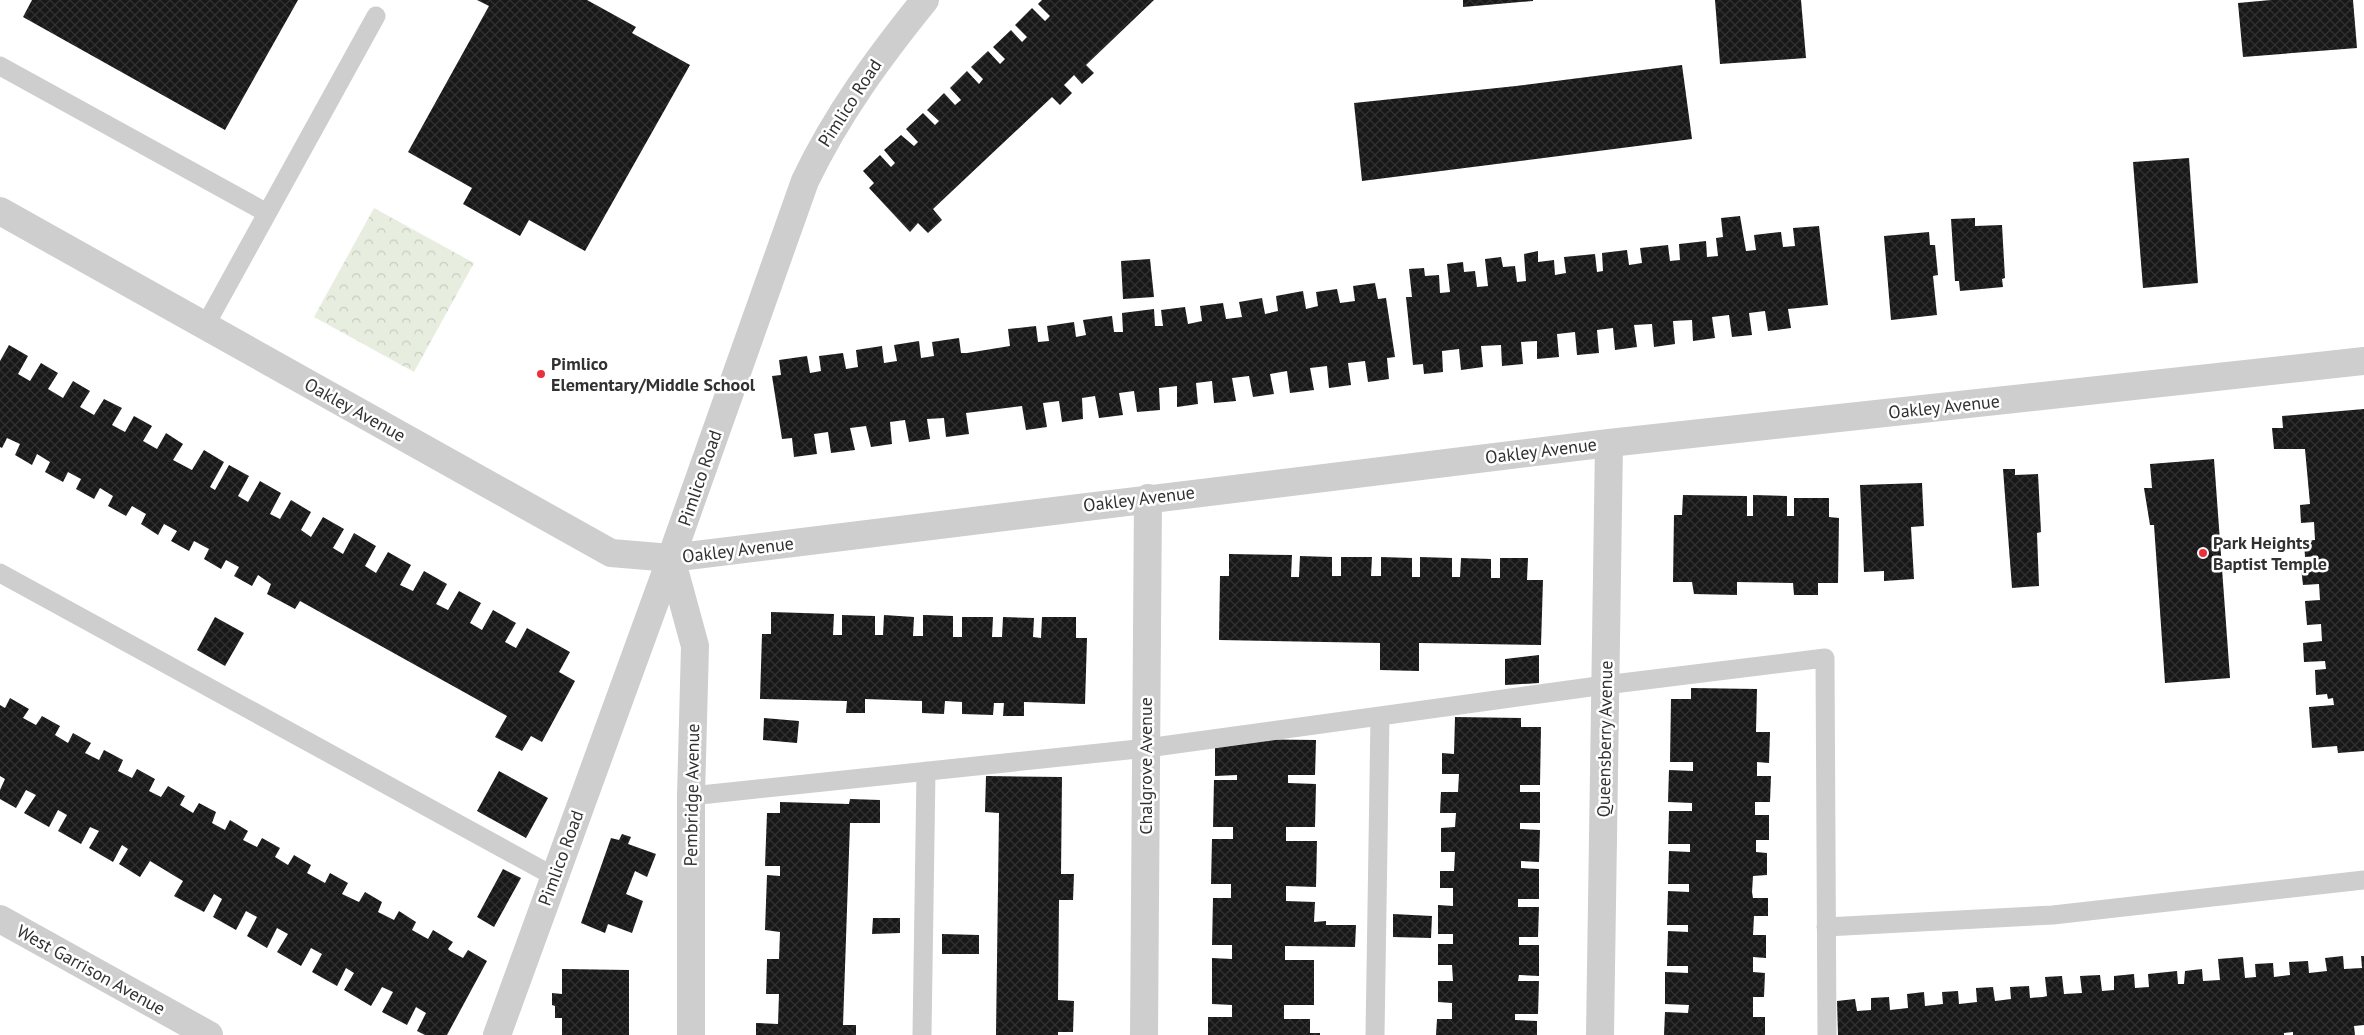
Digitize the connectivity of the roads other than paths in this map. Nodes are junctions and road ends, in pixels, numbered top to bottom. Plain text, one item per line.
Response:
1 (925, 0) edge
2 (376, 16) dead end
3 (0, 66) edge
4 (0, 211) edge
5 (267, 213) junction
6 (205, 326) junction
7 (2364, 362) edge
8 (1609, 443) junction
9 (1148, 498) junction
10 (671, 558) junction
11 (0, 573) edge
12 (1605, 685) junction
13 (1380, 716) junction
14 (1146, 748) junction
15 (926, 771) junction
16 (691, 796) junction
17 (554, 877) junction
18 (2364, 880) edge
19 (0, 919) edge
20 (1826, 927) junction
21 (209, 1035) edge
22 (497, 1035) edge
23 (691, 1035) edge
24 (922, 1035) edge
25 (1144, 1035) edge
26 (1375, 1035) edge
27 (1600, 1035) edge
28 (1827, 1035) edge

1 - 10 street, Pimlico Road
2 - 5 lane
3 - 5 lane
4 - 6 street, Oakley Avenue
5 - 6 lane
6 - 10 street, Oakley Avenue
7 - 8 street, Oakley Avenue
8 - 9 street, Oakley Avenue
8 - 12 street, Queensberry Avenue
9 - 10 street, Oakley Avenue
9 - 14 street, Chalgrove Avenue
10 - 16 street, Pembridge Avenue
10 - 17 street, Pimlico Road
11 - 17 lane
12 - 13 lane
12 - 20 lane
12 - 27 street, Queensberry Avenue
13 - 14 lane
13 - 26 lane
14 - 15 lane
14 - 25 street, Chalgrove Avenue
15 - 16 lane
15 - 24 lane
16 - 23 street, Pembridge Avenue
17 - 22 street, Pimlico Road
18 - 20 lane
19 - 21 street, West Garrison Avenue
20 - 28 lane

